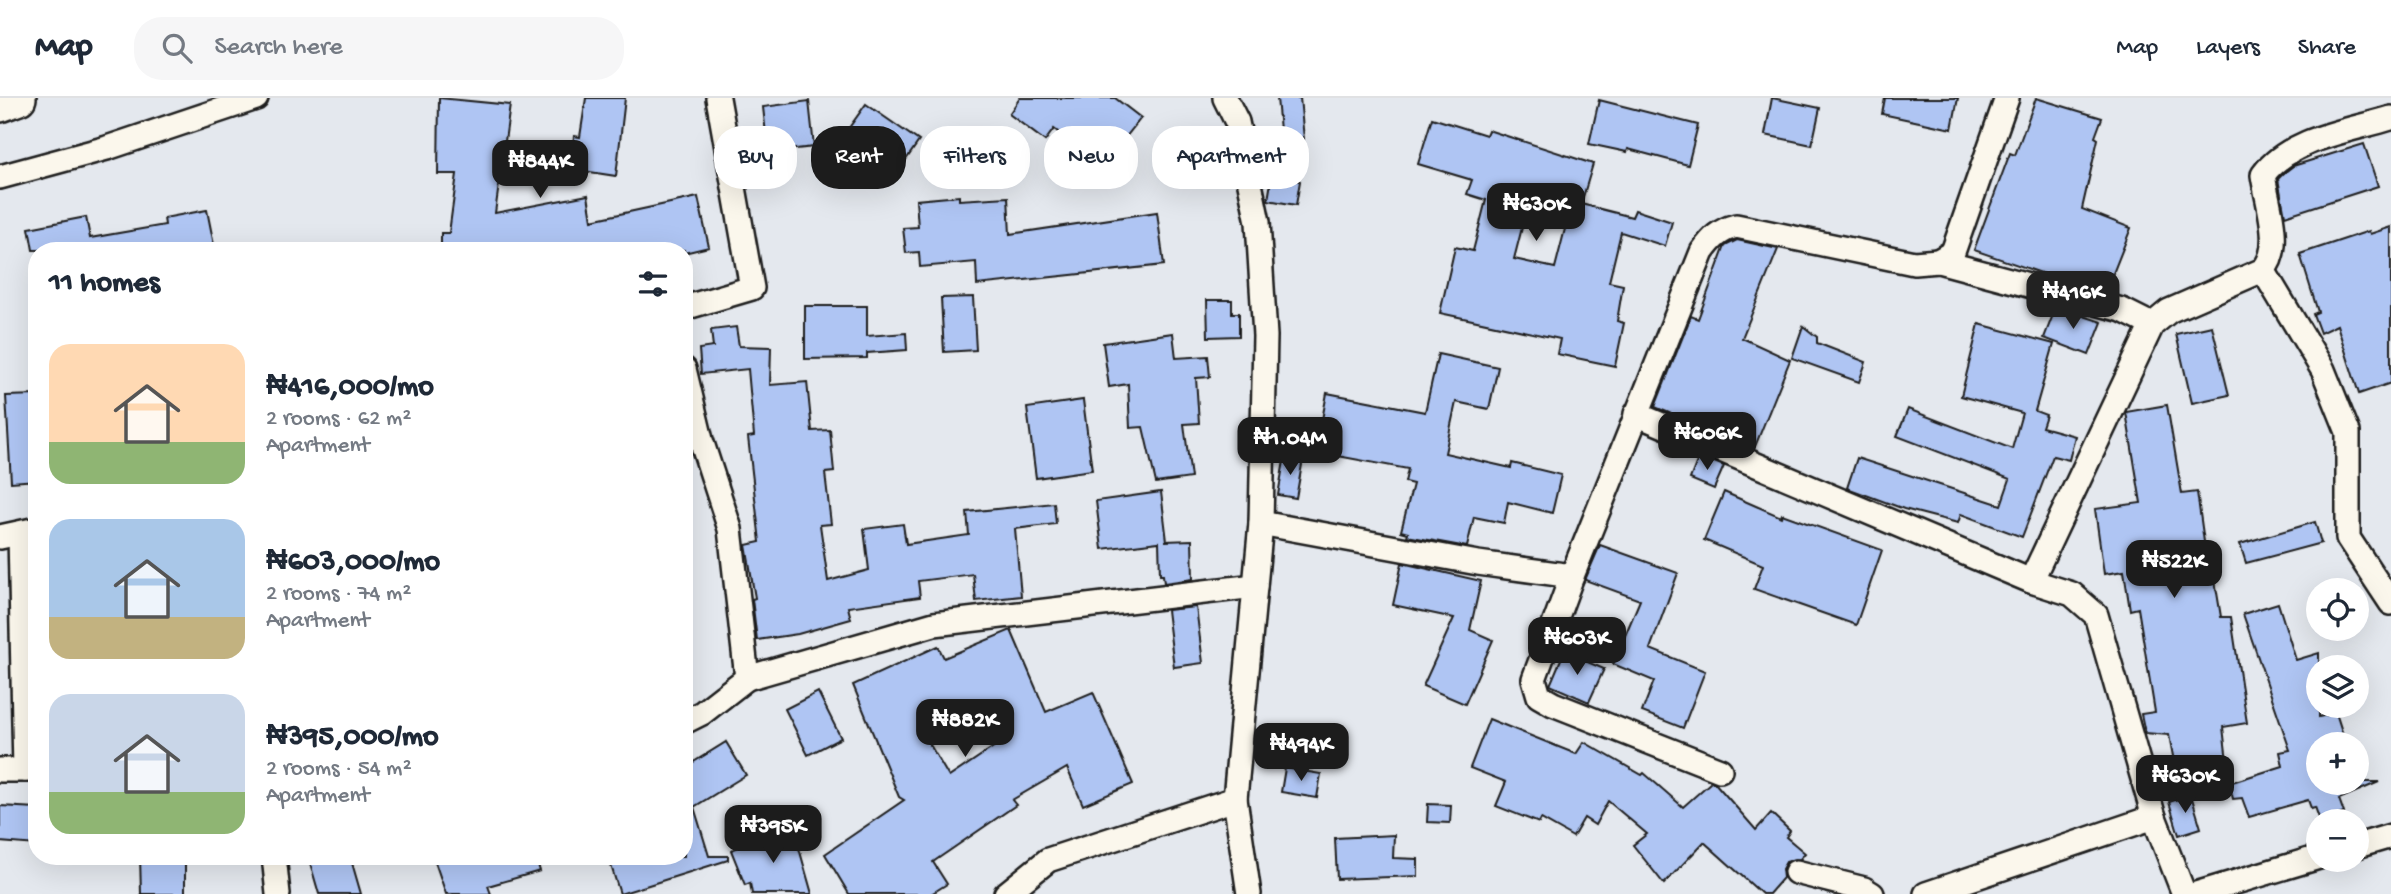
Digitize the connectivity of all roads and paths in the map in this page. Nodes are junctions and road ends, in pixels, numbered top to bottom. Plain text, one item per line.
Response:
1 (19, 98) edge
2 (256, 98) edge
3 (718, 98) edge
4 (1225, 98) edge
5 (2007, 98) edge
6 (0, 105) edge
7 (2391, 118) edge
8 (0, 177) edge
9 (1938, 261) junction
10 (2263, 270) junction
11 (693, 305) edge
12 (2152, 325) junction
13 (693, 404) edge
14 (1636, 414) junction
15 (1261, 523) junction
16 (19, 533) edge
17 (1572, 576) junction
18 (2031, 581) junction
19 (1255, 586) junction
20 (2391, 603) edge
21 (747, 678) junction
22 (28, 711) edge
23 (693, 718) edge
24 (0, 770) edge
25 (28, 770) edge
26 (1720, 770) dead end
27 (1235, 799) junction
28 (2154, 817) junction
29 (2391, 836) edge
30 (2369, 842) edge
31 (2306, 862) edge
32 (275, 865) edge
33 (1796, 872) dead end
34 (278, 894) edge
35 (1006, 894) edge
36 (1249, 894) edge
37 (1872, 894) edge
38 (1926, 894) edge
39 (2184, 894) edge
40 (2196, 894) edge

1 - 6 main road
2 - 8 street
3 - 11 street
4 - 15 street
5 - 9 street
7 - 10 street
9 - 12 street
9 - 14 street
10 - 12 street
10 - 20 street
12 - 18 street
13 - 21 street
14 - 17 street
14 - 18 street
15 - 17 street
15 - 19 street
16 - 22 street
17 - 26 street
18 - 28 street
19 - 21 street
19 - 27 street
21 - 23 street
24 - 25 street
27 - 35 street
27 - 36 street
28 - 38 street
28 - 39 street
29 - 30 street
31 - 40 street
32 - 34 street
33 - 37 street

